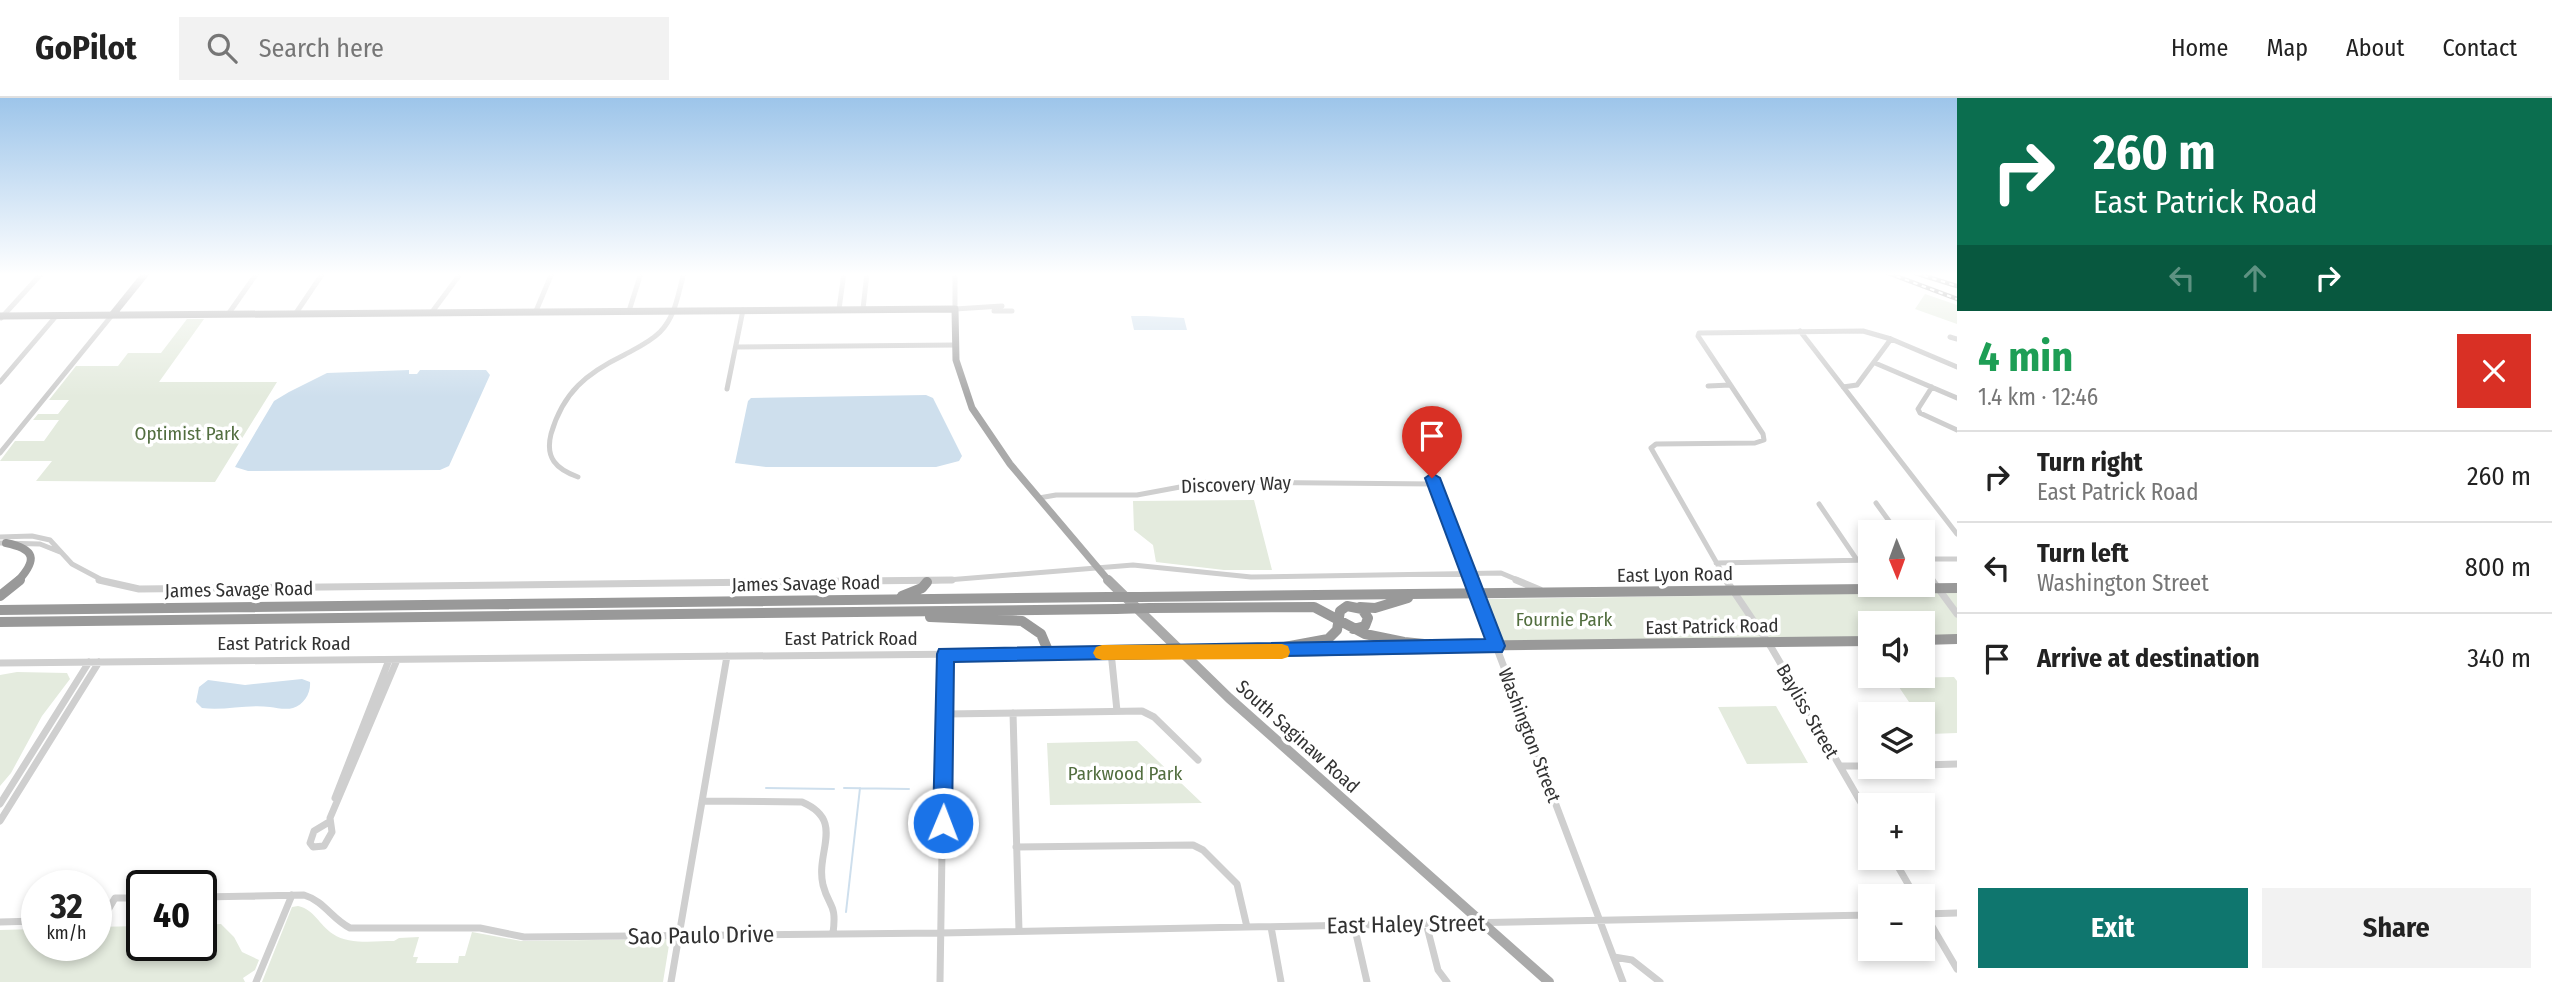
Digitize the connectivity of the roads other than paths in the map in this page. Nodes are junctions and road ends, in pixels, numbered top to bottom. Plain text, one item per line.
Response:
1 (99, 314) edge
2 (113, 314) edge
3 (671, 314) edge
4 (742, 314) edge
5 (955, 314) edge
6 (57, 315) junction
7 (1, 317) edge
8 (1800, 331) junction
9 (1891, 340) junction
10 (955, 345) junction
11 (736, 347) junction
12 (1875, 363) junction
13 (1957, 368) edge
14 (0, 382) edge
15 (1707, 384) dead end
16 (1729, 384) junction
17 (1843, 387) junction
18 (1932, 387) junction
19 (727, 389) dead end
20 (1957, 398) edge
21 (1957, 430) edge
22 (1421, 448) dead end
23 (1, 449) edge
24 (578, 477) dead end
25 (1434, 484) junction
26 (1039, 498) junction
27 (1876, 503) dead end
28 (1819, 504) dead end
29 (1888, 520) edge
30 (1957, 534) edge
31 (2, 541) edge
32 (1936, 559) edge
33 (1957, 559) edge
34 (1857, 560) joint
35 (1716, 563) junction
36 (1096, 567) junction
37 (1468, 573) junction
38 (927, 582) junction
39 (1936, 586) edge
40 (1957, 588) edge
41 (1938, 589) junction
42 (1733, 591) junction
43 (1476, 593) junction
44 (1552, 593) junction
45 (1427, 594) junction
46 (0, 596) edge
47 (864, 600) junction
48 (1356, 607) junction
49 (0, 610) edge
50 (805, 612) junction
51 (1957, 614) edge
52 (0, 622) edge
53 (1345, 624) junction
54 (1935, 639) edge
55 (1957, 639) edge
56 (1858, 640) edge
57 (1768, 643) junction
58 (1496, 646) junction
59 (1471, 647) junction
60 (1300, 648) junction
61 (1262, 651) joint
62 (1111, 652) junction
63 (1178, 652) junction
64 (1049, 653) junction
65 (945, 654) junction
66 (727, 656) junction
67 (393, 660) junction
68 (89, 662) junction
69 (99, 662) junction
70 (0, 663) edge
71 (1117, 711) junction
72 (1013, 713) junction
73 (945, 714) junction
74 (1198, 760) dead end
75 (1957, 764) edge
76 (1935, 765) edge
77 (1840, 766) junction
78 (1858, 766) edge
79 (1858, 797) edge
80 (702, 801) junction
81 (0, 804) edge
82 (0, 821) edge
83 (327, 822) dead end
84 (1016, 847) junction
85 (292, 895) junction
86 (217, 897) edge
87 (1935, 913) edge
88 (1957, 913) edge
89 (1858, 915) edge
90 (1600, 920) junction
91 (21, 921) edge
92 (0, 922) edge
93 (1482, 922) junction
94 (1426, 923) junction
95 (1354, 925) junction
96 (1247, 927) junction
97 (1272, 927) junction
98 (1019, 931) junction
99 (1935, 932) edge
100 (833, 933) junction
101 (941, 933) junction
102 (679, 935) junction
103 (1614, 957) junction
104 (1957, 969) edge
105 (257, 982) edge
106 (671, 982) edge
107 (940, 982) edge
108 (1281, 982) edge
109 (1367, 982) edge
110 (1447, 982) edge
111 (1549, 982) edge
112 (1623, 982) edge
113 (1660, 982) edge

1 - 6 main road
2 - 23 street
3 - 24 street
4 - 11 street
5 - 10 main road, South Saginaw Road
6 - 7 main road
6 - 14 street
8 - 9 street
8 - 16 street
8 - 17 street
9 - 12 street
9 - 13 street
10 - 11 street
10 - 26 main road, South Saginaw Road
11 - 19 street
12 - 17 street
12 - 18 street
15 - 16 street
16 - 35 street, Bayliss Street
17 - 30 street
18 - 20 street
18 - 21 street
22 - 25 street, Washington Street
25 - 26 street, Discovery Way
25 - 37 street, Washington Street
26 - 36 main road, South Saginaw Road
27 - 29 street
28 - 34 street
31 - 38 street, James Savage Road
31 - 46 highway
32 - 33 street
34 - 35 street
35 - 42 street, Bayliss Street
36 - 37 street, James Savage Road
36 - 38 street, James Savage Road
36 - 63 main road, South Saginaw Road
37 - 43 street, Washington Street
37 - 44 street, James Savage Road
38 - 47 highway
39 - 41 street
40 - 41 highway, East Lyon Road
41 - 42 highway, East Lyon Road
41 - 51 street
42 - 44 highway, East Lyon Road
42 - 57 street, Bayliss Street
43 - 44 highway, East Lyon Road
43 - 45 highway, East Lyon Road
43 - 58 street, Washington Street
45 - 47 highway, East Lyon Road, bridge
45 - 48 highway
47 - 49 highway
48 - 53 highway
48 - 53 highway
50 - 52 highway
50 - 53 highway, bridge
50 - 64 highway
53 - 59 highway
53 - 60 highway
54 - 55 highway
56 - 57 highway, East Patrick Road
57 - 58 highway, East Patrick Road
57 - 77 street, Bayliss Street
58 - 59 highway, East Patrick Road
58 - 90 street, Washington Street
59 - 60 main road, East Patrick Road
60 - 61 highway
61 - 63 main road, East Patrick Road
62 - 63 street, East Patrick Road
62 - 64 street, East Patrick Road
62 - 71 street
63 - 93 main road, South Saginaw Road
64 - 65 street, East Patrick Road
65 - 66 street, East Patrick Road
65 - 73 street
66 - 67 street, East Patrick Road
66 - 80 street
67 - 69 street, East Patrick Road
67 - 83 street
68 - 69 street, East Patrick Road
68 - 70 street, East Patrick Road
68 - 81 street
69 - 82 street
71 - 72 street
71 - 74 street
72 - 73 street
72 - 84 street
73 - 101 street
75 - 76 street
77 - 78 street
77 - 79 street, Bayliss Street
80 - 100 street
80 - 102 street
84 - 96 street
84 - 98 street
85 - 86 street, Sao Paulo Drive
85 - 102 street, Sao Paulo Drive
85 - 105 street
87 - 88 street
89 - 90 street, East Haley Street
90 - 93 street, East Haley Street
90 - 103 street, Washington Street
91 - 92 street
93 - 94 street, East Haley Street
93 - 111 main road, South Saginaw Road
94 - 95 street, East Haley Street
94 - 110 street
95 - 97 street, East Haley Street
95 - 109 street
96 - 97 street, East Haley Street
96 - 98 street, East Haley Street
97 - 108 street
98 - 101 street, East Haley Street
99 - 104 street
100 - 101 street, Sao Paulo Drive
100 - 102 street, Sao Paulo Drive
101 - 107 street
102 - 106 street
103 - 112 street, Washington Street
103 - 113 street

